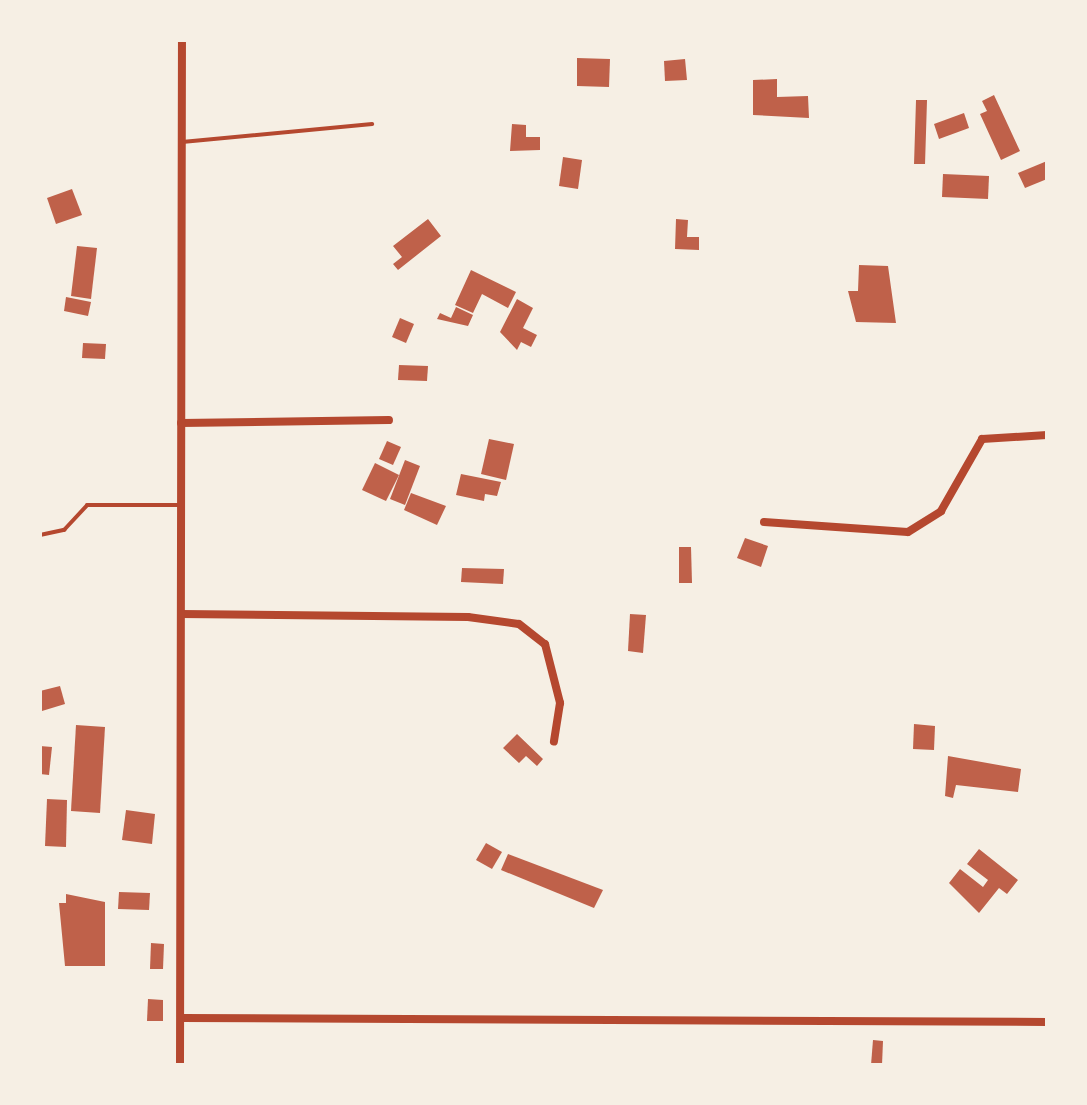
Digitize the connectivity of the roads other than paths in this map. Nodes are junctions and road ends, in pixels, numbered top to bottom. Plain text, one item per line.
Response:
1 (182, 40) edge
2 (372, 124) dead end
3 (182, 142) junction
4 (389, 420) dead end
5 (181, 423) junction
6 (1047, 435) edge
7 (181, 504) junction
8 (764, 522) dead end
9 (40, 535) edge
10 (181, 614) junction
11 (554, 742) dead end
12 (181, 1018) junction
13 (1047, 1022) edge
14 (180, 1065) edge

1 - 3 street
2 - 3 lane
3 - 5 street
4 - 5 street
5 - 7 street
6 - 8 street
7 - 9 lane
7 - 10 street
10 - 11 street
10 - 12 street
12 - 13 street
12 - 14 street

